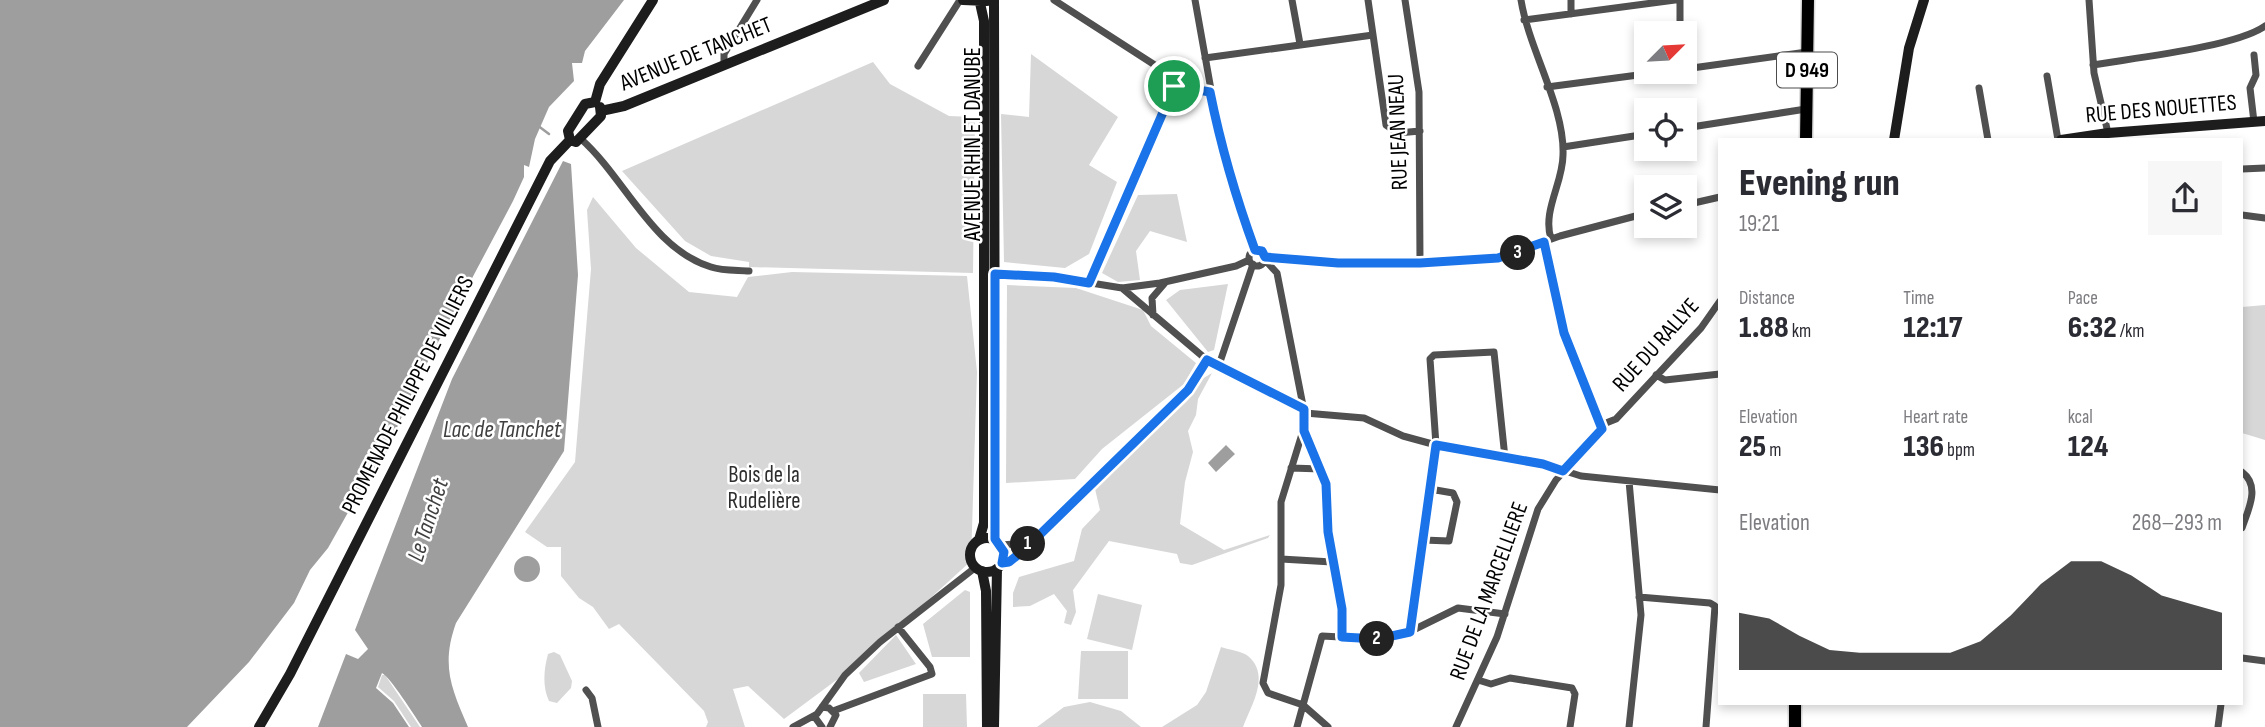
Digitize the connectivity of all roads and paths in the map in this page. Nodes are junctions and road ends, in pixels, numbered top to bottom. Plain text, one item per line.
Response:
1 (653, 0) edge
2 (757, 0) edge
3 (884, 0) edge
4 (961, 0) edge
5 (1054, 0) edge
6 (1195, 0) edge
7 (1292, 0) edge
8 (1367, 0) edge
9 (1405, 0) edge
10 (1521, 0) edge
11 (1571, 0) edge
12 (1675, 0) edge
13 (1680, 0) edge
14 (1808, 0) edge
15 (1924, 0) edge
16 (2089, 0) edge
17 (988, 1) edge
18 (1571, 14) junction
19 (1524, 20) junction
20 (1680, 21) edge
21 (2265, 26) edge
22 (1373, 35) junction
23 (1300, 44) junction
24 (1807, 52) junction
25 (2254, 55) dead end
26 (1205, 58) junction
27 (724, 63) junction
28 (2093, 65) junction
29 (918, 66) dead end
30 (1698, 67) edge
31 (1634, 76) edge
32 (2047, 76) dead end
33 (1177, 80) junction
34 (1547, 87) junction
35 (1979, 88) dead end
36 (1210, 92) junction
37 (598, 107) junction
38 (1806, 109) junction
39 (2260, 122) edge
40 (1697, 126) edge
41 (1420, 131) junction
42 (2108, 133) junction
43 (1634, 136) edge
44 (2132, 136) edge
45 (1806, 138) edge
46 (1894, 138) edge
47 (1988, 138) edge
48 (2059, 138) edge
49 (2073, 138) edge
50 (575, 139) junction
51 (1563, 147) junction
52 (2265, 168) edge
53 (2243, 169) edge
54 (1718, 197) edge
55 (1697, 202) edge
56 (2243, 215) edge
57 (1634, 217) edge
58 (2265, 218) edge
59 (1548, 240) junction
60 (1255, 250) junction
61 (1265, 259) junction
62 (1251, 262) junction
63 (1420, 263) junction
64 (749, 271) dead end
65 (990, 275) junction
66 (1167, 282) junction
67 (1089, 283) junction
68 (1122, 288) junction
69 (1718, 304) edge
70 (1153, 315) junction
71 (1207, 360) junction
72 (1219, 365) junction
73 (1718, 374) edge
74 (1656, 375) junction
75 (1305, 411) junction
76 (1601, 425) junction
77 (1304, 431) junction
78 (1436, 445) junction
79 (1505, 458) junction
80 (1291, 468) junction
81 (1321, 469) junction
82 (1563, 471) junction
83 (2243, 473) edge
84 (1629, 481) junction
85 (1430, 489) junction
86 (1718, 490) edge
87 (2243, 524) edge
88 (979, 540) junction
89 (1423, 540) junction
90 (998, 542) junction
91 (1029, 542) junction
92 (1281, 559) junction
93 (1332, 562) junction
94 (1000, 566) junction
95 (979, 569) junction
96 (1639, 597) junction
97 (1505, 614) junction
98 (898, 627) junction
99 (1410, 632) junction
100 (1342, 637) junction
101 (2243, 658) edge
102 (2265, 662) edge
103 (290, 674) junction
104 (1478, 680) junction
105 (586, 690) dead end
106 (1303, 705) junction
107 (1795, 705) edge
108 (2221, 705) edge
109 (822, 707) junction
110 (833, 710) junction
111 (814, 716) junction
112 (258, 727) edge
113 (265, 727) edge
114 (598, 727) edge
115 (793, 727) edge
116 (822, 727) edge
117 (830, 727) edge
118 (987, 727) edge
119 (994, 727) edge
120 (1297, 727) edge
121 (1328, 727) edge
122 (1456, 727) edge
123 (1570, 727) edge
124 (1629, 727) edge
125 (1706, 727) edge
126 (1795, 727) edge
127 (2218, 727) edge

1 - 37 street
2 - 27 street
3 - 27 street, AVENUE DE TANCHET
4 - 17 street
4 - 29 street
5 - 33 street
6 - 26 street
7 - 23 street
8 - 22 street
9 - 41 street, RUE JEAN NEAU
10 - 19 street
11 - 18 street
12 - 18 street
13 - 20 street
14 - 24 main road, D 949
15 - 46 street
16 - 28 street
17 - 65 street, AVENUE RHIN ET DANUBE
18 - 19 street
19 - 34 street
21 - 28 street
22 - 23 street
22 - 41 street
23 - 26 street
24 - 30 street
24 - 38 main road, D 949
25 - 39 street
26 - 36 street
27 - 37 street, AVENUE DE TANCHET
28 - 42 street
31 - 34 street
32 - 48 street
33 - 36 street
33 - 67 street
34 - 51 street
35 - 47 street
36 - 60 street
37 - 50 street
37 - 50 street
38 - 40 street
38 - 45 main road, D 949
39 - 44 street, RUE DES NOUETTES
41 - 63 street, RUE JEAN NEAU
42 - 44 street, RUE DES NOUETTES
42 - 49 street, RUE DES NOUETTES
43 - 51 street
50 - 64 street
50 - 103 street, PROMENADE PHILIPPE DE VILLIERS
51 - 59 street
52 - 53 street
54 - 55 street
56 - 58 street
57 - 59 street
59 - 63 street
59 - 76 street
60 - 61 street
60 - 62 street
61 - 62 street
61 - 63 street
61 - 75 street
62 - 66 street
62 - 72 street
65 - 67 street
65 - 88 street, AVENUE RHIN ET DANUBE
65 - 90 street, AVENUE RHIN ET DANUBE
66 - 68 street
66 - 70 street
67 - 68 street
68 - 70 street
69 - 74 street, RUE DU RALLYE
70 - 71 street
71 - 72 street
71 - 91 street
72 - 75 street
73 - 74 street
74 - 76 street, RUE DU RALLYE
75 - 77 street
75 - 78 street
76 - 82 street, RUE DU RALLYE
77 - 80 street
77 - 81 street
78 - 79 street
78 - 79 street
78 - 85 street
79 - 82 street
80 - 81 street
80 - 92 street
81 - 93 street
82 - 84 street
82 - 97 street, RUE DE LA MARCELLIERE
83 - 87 street
84 - 86 street
84 - 96 street
85 - 89 street
85 - 89 street
88 - 90 street
88 - 95 street
89 - 99 street
90 - 91 street
90 - 94 street
91 - 94 street
92 - 93 street
92 - 106 street
93 - 100 street
94 - 95 street
94 - 119 street
95 - 98 street
95 - 118 street
96 - 124 street
96 - 125 street
97 - 99 street
97 - 104 street, RUE DE LA MARCELLIERE
98 - 109 street
98 - 110 street
99 - 100 street
100 - 106 street
101 - 102 street
103 - 112 street, PROMENADE PHILIPPE DE VILLIERS
103 - 113 street, PROMENADE PHILIPPE DE VILLIERS
104 - 122 street, RUE DE LA MARCELLIERE
104 - 123 street
105 - 114 street
106 - 120 street
106 - 121 street
107 - 126 main road
108 - 127 street
109 - 110 street
109 - 111 street
110 - 117 street
111 - 115 street
111 - 116 street

